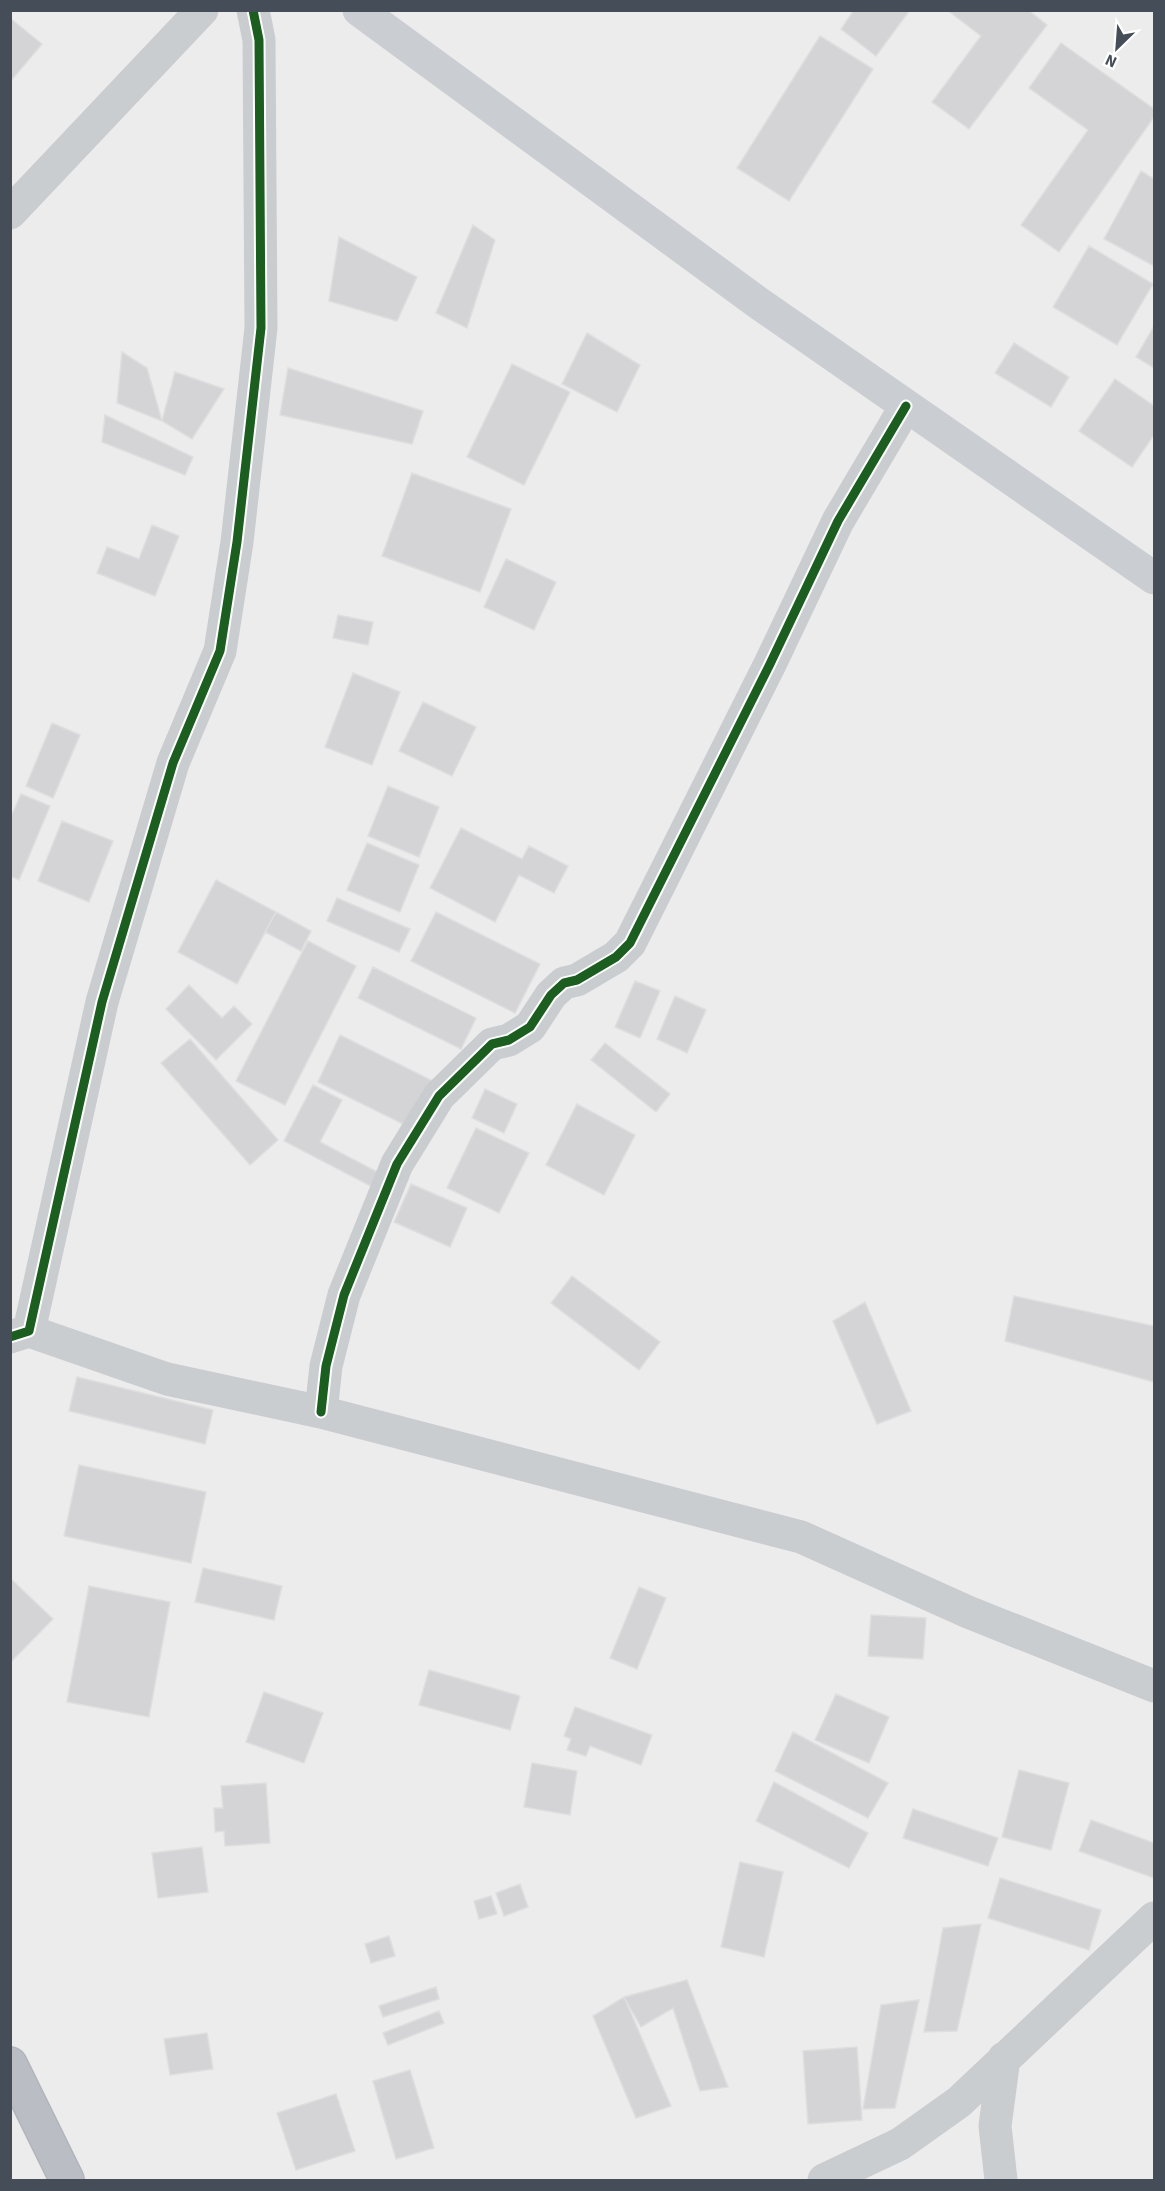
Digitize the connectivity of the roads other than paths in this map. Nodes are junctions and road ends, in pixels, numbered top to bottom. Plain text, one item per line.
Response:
1 (202, 10) edge
2 (253, 10) edge
3 (359, 10) edge
4 (10, 213) edge
5 (906, 406) junction
6 (1155, 578) edge
7 (20, 1334) edge
8 (321, 1412) junction
9 (1155, 1686) edge
10 (1155, 1918) edge
11 (1004, 2058) junction
12 (10, 2064) edge
13 (67, 2181) edge
14 (824, 2181) edge
15 (1001, 2181) edge

1 - 4 street
2 - 7 street
3 - 5 main road
5 - 6 main road
5 - 8 street
7 - 8 street
8 - 9 street
10 - 11 street
11 - 14 street
11 - 15 street
12 - 13 highway

